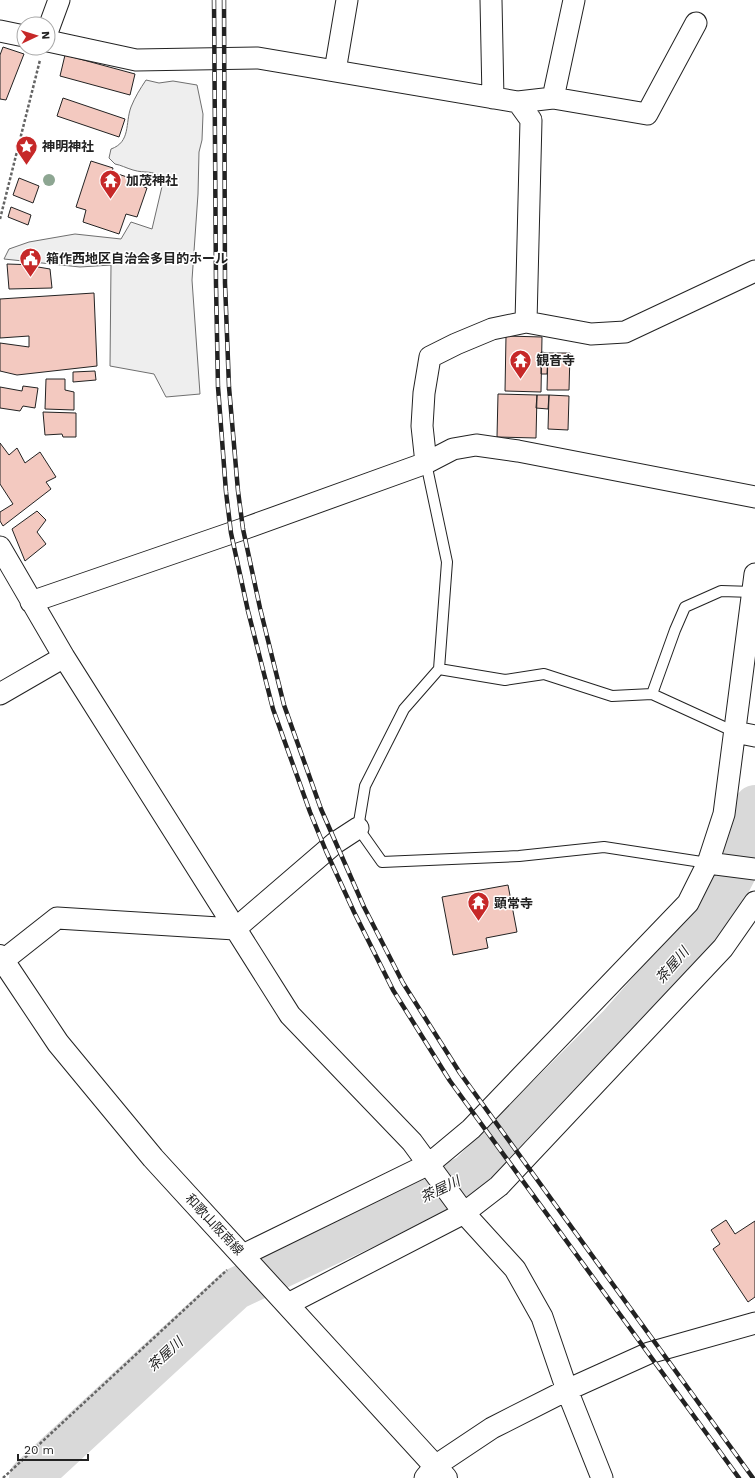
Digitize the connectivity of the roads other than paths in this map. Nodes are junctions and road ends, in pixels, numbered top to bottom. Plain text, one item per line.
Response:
1 (59, 0) edge
2 (346, 0) edge
3 (491, 0) edge
4 (574, 0) edge
5 (53, 16) edge
6 (696, 23) dead end
7 (0, 30) edge
8 (16, 34) edge
9 (56, 50) edge
10 (335, 70) junction
11 (493, 98) junction
12 (554, 98) junction
13 (518, 102) junction
14 (755, 271) edge
15 (526, 322) junction
16 (426, 463) junction
17 (755, 497) edge
18 (0, 547) edge
19 (754, 583) edge
20 (31, 602) junction
21 (64, 657) junction
22 (439, 669) junction
23 (0, 694) edge
24 (652, 694) junction
25 (745, 734) edge
26 (358, 828) junction
27 (713, 863) junction
28 (755, 869) edge
29 (755, 902) edge
30 (235, 929) junction
31 (1, 960) edge
32 (431, 1166) junction
33 (464, 1213) junction
34 (243, 1255) junction
35 (288, 1304) junction
36 (755, 1323) edge
37 (567, 1390) junction
38 (435, 1474) edge
39 (602, 1478) edge

1 - 5 street
2 - 10 street
3 - 11 street
4 - 12 street
6 - 12 street
7 - 8 street
9 - 10 street
10 - 11 street
11 - 13 street
12 - 13 street
13 - 15 street
14 - 15 street
15 - 16 street
16 - 17 street
16 - 20 street
16 - 22 lane
18 - 20 street
19 - 24 lane
19 - 25 street
20 - 21 street
21 - 23 street
21 - 30 street
22 - 24 lane
22 - 26 lane
24 - 25 lane
25 - 27 street
26 - 27 lane
26 - 30 street
27 - 28 street
27 - 32 street
29 - 33 street
30 - 31 street
30 - 32 street
31 - 34 main road, 和歌山阪南線
32 - 33 street
32 - 34 street
33 - 35 street
33 - 37 street
34 - 35 main road, 和歌山阪南線
35 - 38 main road, 和歌山阪南線
36 - 37 street
37 - 38 street
37 - 39 street

